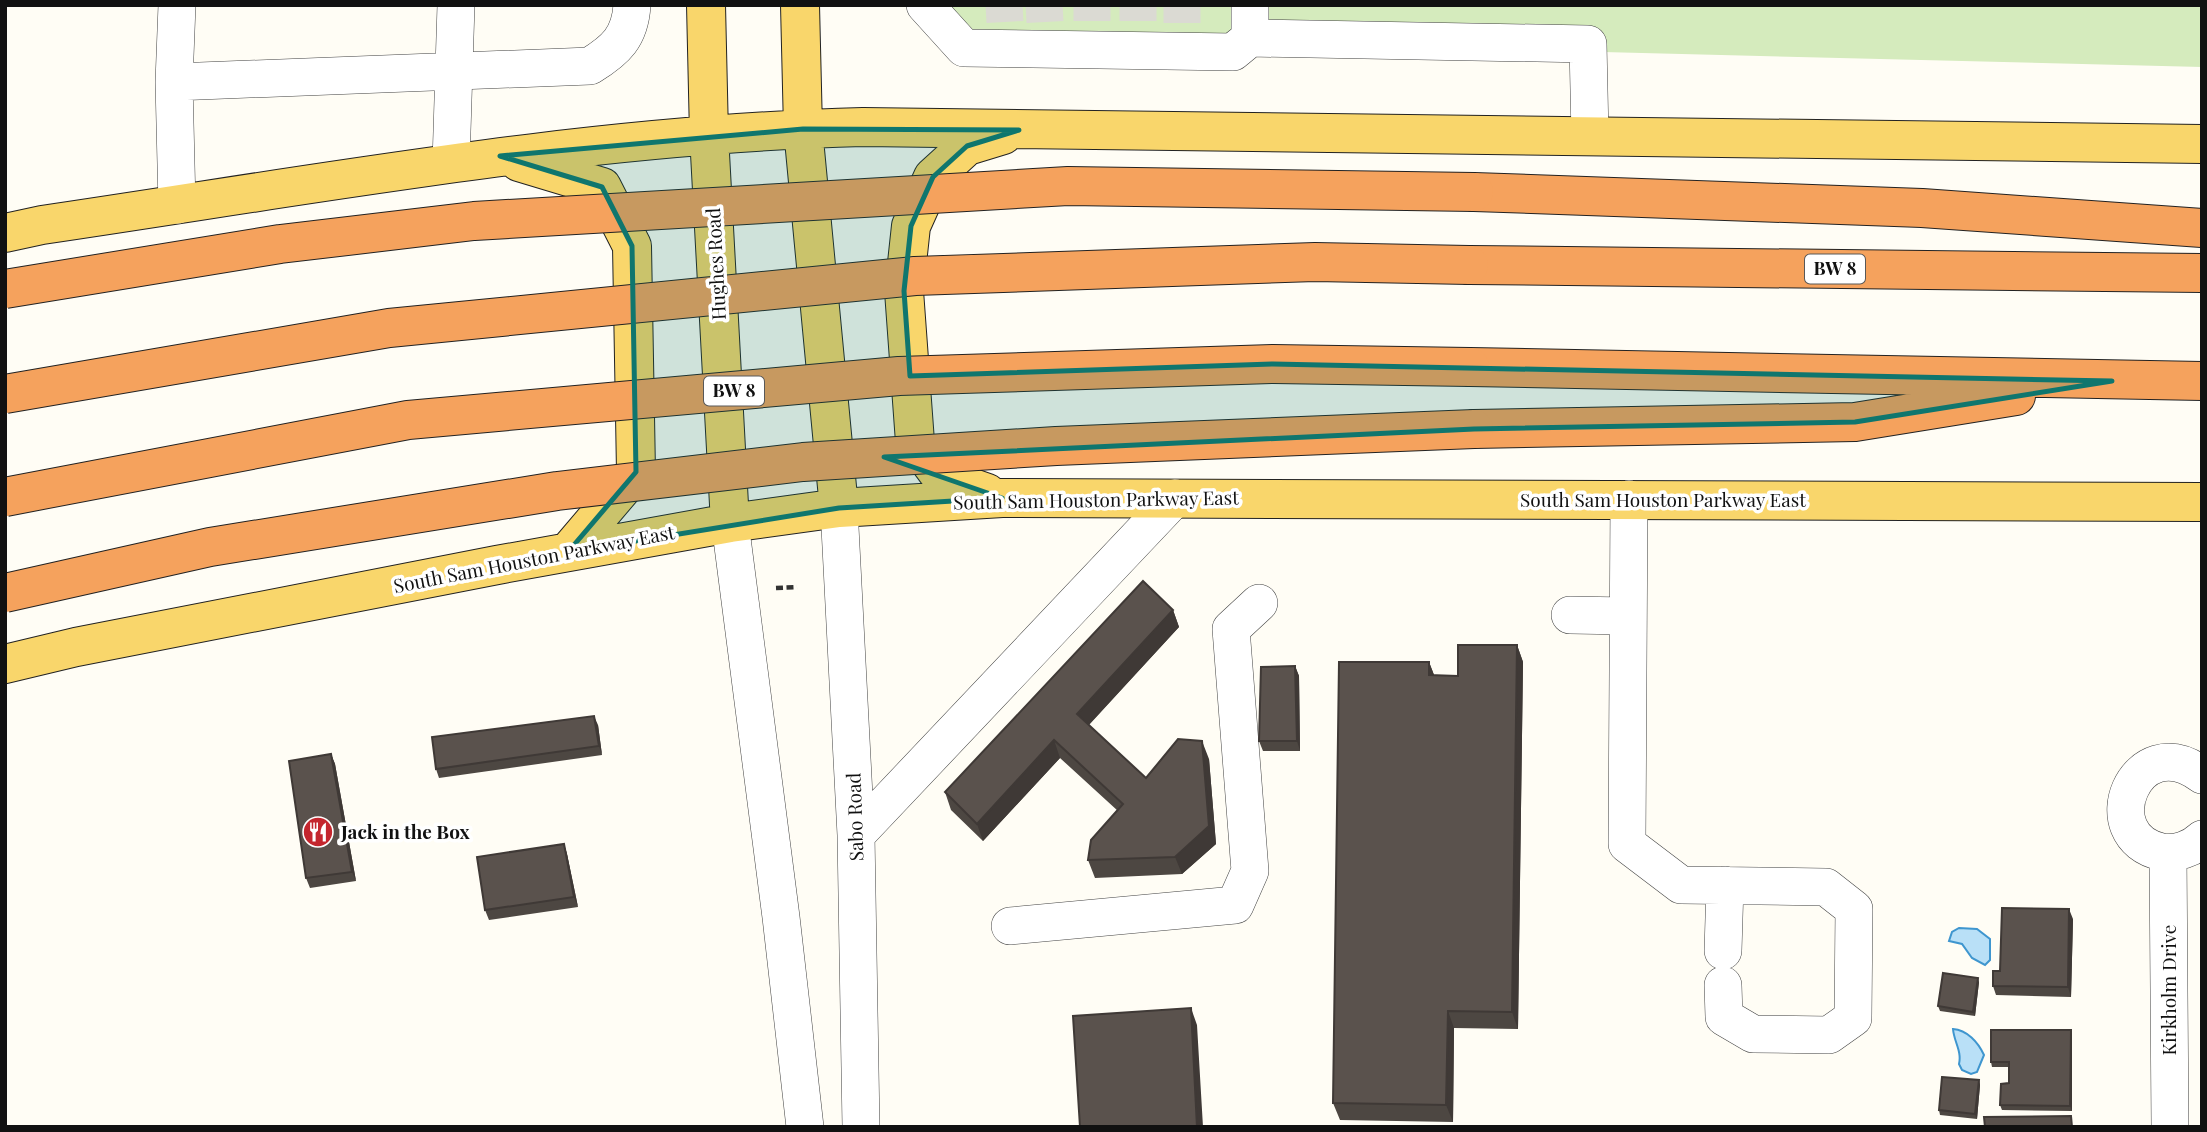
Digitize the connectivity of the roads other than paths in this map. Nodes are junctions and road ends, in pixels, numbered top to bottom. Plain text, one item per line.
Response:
1 (177, 5) edge
2 (456, 5) edge
3 (632, 5) edge
4 (706, 5) edge
5 (800, 5) edge
6 (925, 5) edge
7 (1250, 21) edge
8 (452, 71) junction
9 (174, 82) junction
10 (803, 129) junction
11 (1019, 130) junction
12 (709, 135) junction
13 (1590, 136) junction
14 (2202, 144) edge
15 (500, 156) junction
16 (451, 163) junction
17 (177, 205) junction
18 (2202, 228) edge
19 (5, 233) edge
20 (2202, 274) edge
21 (5, 289) edge
22 (2112, 381) junction
23 (2202, 381) edge
24 (5, 394) edge
25 (5, 497) edge
26 (1002, 498) junction
27 (1175, 498) junction
28 (1629, 499) junction
29 (2202, 502) edge
30 (839, 508) junction
31 (730, 523) junction
32 (568, 552) junction
33 (5, 593) edge
34 (1259, 603) dead end
35 (1570, 615) dead end
36 (1627, 615) junction
37 (5, 664) edge
38 (2202, 775) edge
39 (856, 835) junction
40 (2202, 839) edge
41 (2168, 853) junction
42 (1725, 885) junction
43 (1010, 926) dead end
44 (805, 1127) edge
45 (861, 1127) edge
46 (2170, 1127) edge

1 - 9 street
2 - 8 street
3 - 8 street
4 - 12 main road, Hughes Road
5 - 10 main road
6 - 7 street
7 - 13 street
8 - 9 street
8 - 16 street
9 - 17 street
10 - 11 main road
10 - 12 main road
10 - 30 main road
11 - 13 main road
11 - 26 main road
12 - 15 main road
12 - 31 main road, Hughes Road
13 - 14 main road
15 - 16 main road
15 - 32 main road
16 - 17 main road
17 - 19 main road
18 - 21 highway, bridge
20 - 24 highway, BW 8, bridge
22 - 23 highway, BW 8
22 - 25 highway, BW 8, bridge
22 - 33 highway, bridge
26 - 27 main road, South Sam Houston Parkway East
26 - 30 main road, South Sam Houston Parkway East
27 - 28 main road, South Sam Houston Parkway East
27 - 39 street
28 - 29 main road, South Sam Houston Parkway East
28 - 36 street
30 - 31 main road, South Sam Houston Parkway East
30 - 39 street, Sabo Road
31 - 32 main road, South Sam Houston Parkway East
31 - 44 street
32 - 37 main road, South Sam Houston Parkway East
34 - 43 street
35 - 36 street
36 - 42 street
38 - 41 street
39 - 45 street, Sabo Road
40 - 41 street
41 - 46 street, Kirkholm Drive
42 - 42 street

